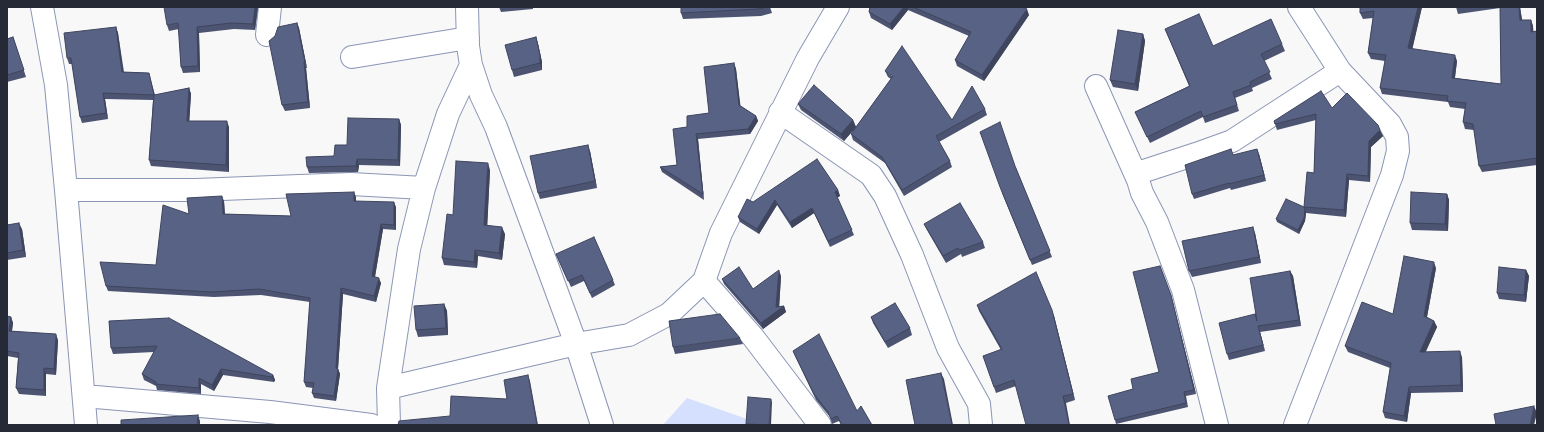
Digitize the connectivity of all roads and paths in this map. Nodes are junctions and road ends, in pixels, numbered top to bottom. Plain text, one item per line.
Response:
1 (42, 7) edge
2 (270, 7) edge
3 (467, 7) edge
4 (838, 7) edge
5 (1299, 7) edge
6 (268, 35) dead end
7 (468, 38) junction
8 (352, 57) dead end
9 (471, 64) junction
10 (1340, 72) junction
11 (1096, 86) dead end
12 (780, 112) junction
13 (1138, 180) junction
14 (424, 188) junction
15 (66, 190) junction
16 (704, 281) junction
17 (576, 344) junction
18 (388, 388) junction
19 (84, 396) junction
20 (86, 425) edge
21 (372, 425) edge
22 (389, 425) edge
23 (602, 425) edge
24 (820, 425) edge
25 (981, 425) edge
26 (1217, 425) edge
27 (1295, 425) edge

1 - 15 street
2 - 6 street
3 - 7 street
4 - 12 street
5 - 10 street
7 - 8 street
7 - 9 street
9 - 14 street
9 - 17 street
10 - 13 street
10 - 27 street
11 - 13 street
12 - 16 street
12 - 25 street
13 - 26 street
14 - 15 street
14 - 18 street
15 - 19 street
16 - 17 street
16 - 24 street
17 - 18 street
17 - 23 street
18 - 22 street
19 - 20 street
19 - 21 street

